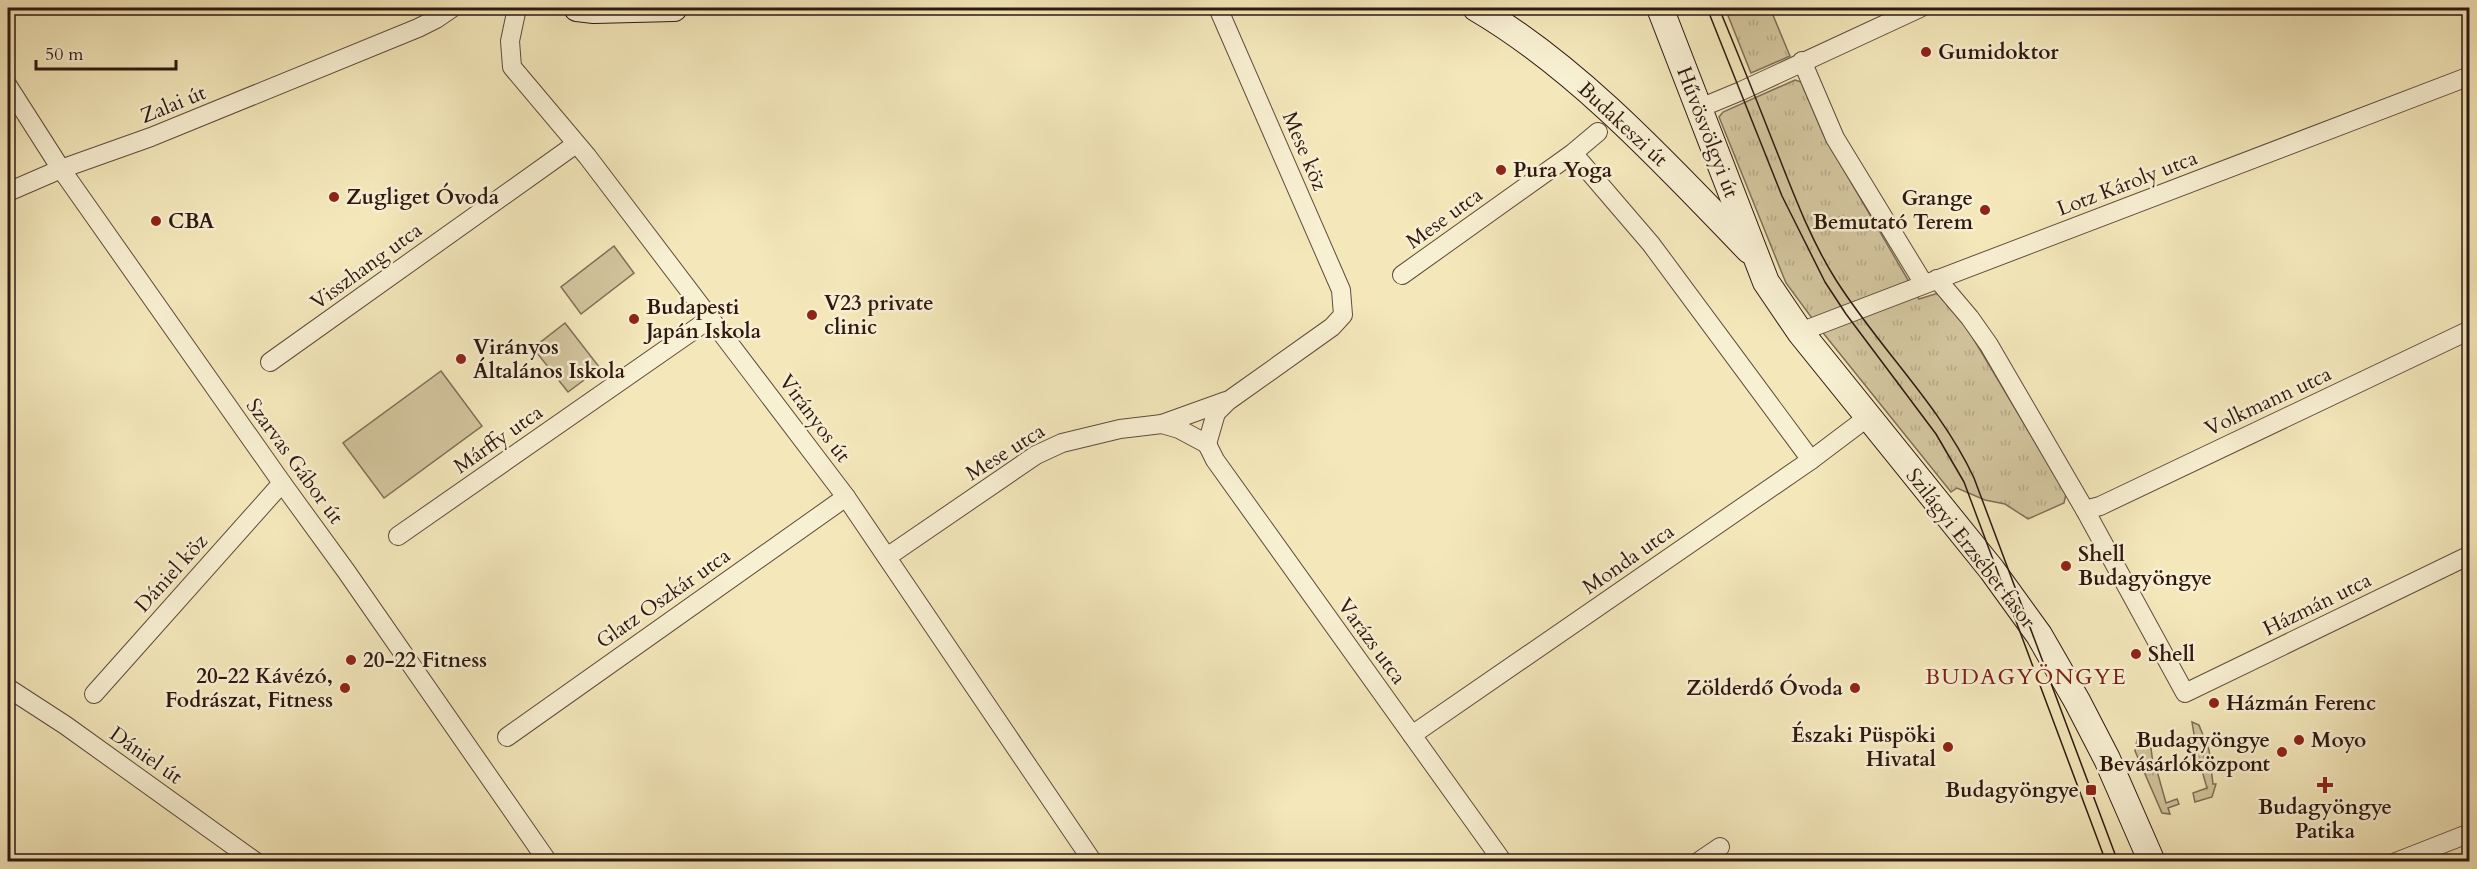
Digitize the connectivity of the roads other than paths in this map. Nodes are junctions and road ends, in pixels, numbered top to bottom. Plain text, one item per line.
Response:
1 (452, 8) edge
2 (517, 8) edge
3 (577, 8) edge
4 (674, 8) edge
5 (1218, 8) edge
6 (1476, 8) edge
7 (1660, 8) edge
8 (1920, 8) edge
9 (1802, 62) junction
10 (2469, 76) edge
11 (8, 86) edge
12 (1700, 108) junction
13 (1598, 132) dead end
14 (576, 144) junction
15 (1573, 153) junction
16 (61, 169) junction
17 (8, 192) edge
18 (1756, 257) junction
19 (1402, 275) dead end
20 (1930, 282) junction
21 (1343, 315) joint
22 (711, 318) junction
23 (2469, 330) edge
24 (1800, 332) junction
25 (270, 362) dead end
26 (1228, 401) junction
27 (1868, 417) junction
28 (1162, 424) junction
29 (1207, 444) junction
30 (1811, 460) junction
31 (282, 483) junction
32 (846, 497) junction
33 (2085, 510) junction
34 (398, 536) dead end
35 (2469, 555) edge
36 (887, 556) junction
37 (8, 688) edge
38 (94, 694) dead end
39 (1412, 735) junction
40 (507, 737) dead end
41 (2469, 833) edge
42 (1720, 847) dead end
43 (256, 861) edge
44 (548, 861) edge
45 (1093, 861) edge
46 (1503, 861) edge
47 (1698, 861) edge
48 (2152, 861) edge
49 (2396, 861) edge

1 - 16 street, Zalai út
2 - 14 street, Virányos út
3 - 4 main road
5 - 21 street, Mese köz
6 - 18 main road, Budakeszi út
7 - 12 main road, Hűvösvölgyi út
8 - 9 street
9 - 12 street
9 - 20 street
10 - 20 street, Lotz Károly utca
11 - 16 street, Szarvas Gábor út
12 - 18 main road, Hűvösvölgyi út
13 - 15 street, Mese utca
14 - 22 street, Virányos út
14 - 25 street, Visszhang utca
15 - 19 street, Mese utca
15 - 30 street
16 - 17 street, Zalai út
16 - 31 street, Szarvas Gábor út
18 - 24 main road, Szilágyi Erzsébet fasor
20 - 24 street, Lotz Károly utca
20 - 33 street
21 - 26 street, Mese utca
22 - 32 street, Virányos út
22 - 34 street, Márffy utca
23 - 33 street, Volkmann utca
24 - 27 main road, Szilágyi Erzsébet fasor
26 - 28 street, Mese utca
26 - 29 street, Mese utca
27 - 30 street, Monda utca
27 - 48 main road, Szilágyi Erzsébet fasor
28 - 29 street, Mese utca
28 - 36 street, Mese utca
29 - 39 street, Varázs utca
30 - 39 street, Monda utca
31 - 38 street, Dániel köz
31 - 44 street, Szarvas Gábor út
32 - 36 street, Virányos út
32 - 40 street, Glatz Oszkár utca
33 - 35 street, Házmán utca
36 - 45 street, Virányos út
37 - 43 street, Dániel út
39 - 46 street, Varázs utca
41 - 49 street
42 - 47 street

